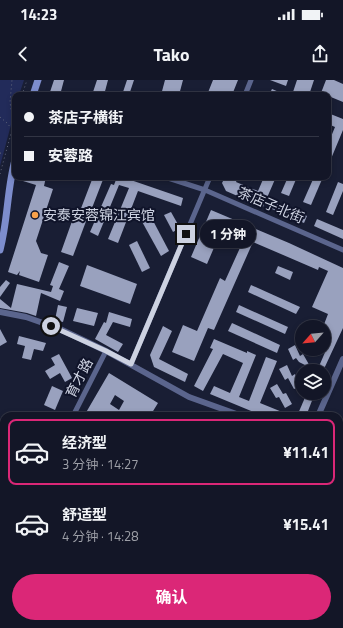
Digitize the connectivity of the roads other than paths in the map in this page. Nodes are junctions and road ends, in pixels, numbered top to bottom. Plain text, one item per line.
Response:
1 (38, 80) edge
2 (251, 80) edge
3 (35, 92) edge
4 (245, 92) edge
5 (12, 177) edge
6 (174, 180) edge
7 (209, 180) edge
8 (205, 190) junction
9 (0, 250) edge
10 (343, 250) edge
11 (0, 312) edge
12 (106, 351) junction
13 (343, 359) edge
14 (131, 364) junction
15 (75, 412) edge
16 (231, 412) edge
17 (320, 412) edge

1 - 3 main road
2 - 4 street
5 - 9 main road
6 - 8 street, 茶店子北街
7 - 8 street
8 - 10 street, 茶店子北街
8 - 14 street
11 - 12 street
12 - 14 street
12 - 15 street, 育才路
13 - 17 street
14 - 16 street

